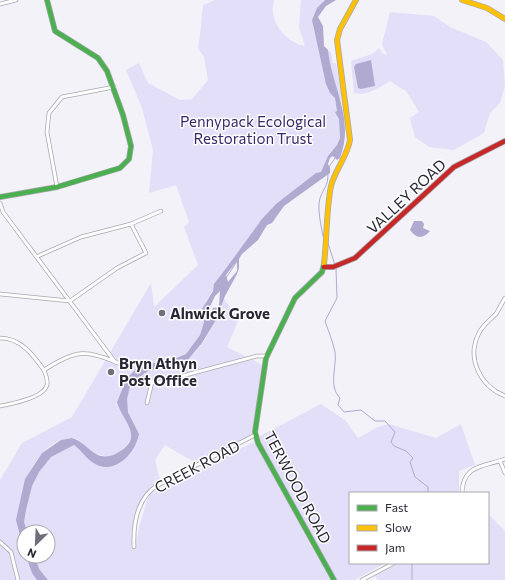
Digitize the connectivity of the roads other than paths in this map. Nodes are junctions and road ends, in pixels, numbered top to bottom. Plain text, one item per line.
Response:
1 (16, 0) edge
2 (47, 0) edge
3 (356, 0) edge
4 (462, 0) edge
5 (0, 4) edge
6 (505, 19) edge
7 (114, 87) junction
8 (505, 141) edge
9 (57, 187) junction
10 (0, 196) edge
11 (0, 203) edge
12 (161, 211) dead end
13 (131, 224) junction
14 (38, 256) junction
15 (324, 267) junction
16 (0, 294) edge
17 (505, 298) edge
18 (70, 301) junction
19 (0, 338) edge
20 (267, 356) junction
21 (44, 370) junction
22 (144, 378) dead end
23 (152, 382) junction
24 (505, 396) edge
25 (147, 403) dead end
26 (0, 406) edge
27 (255, 435) junction
28 (505, 459) edge
29 (500, 461) junction
30 (505, 473) edge
31 (462, 492) edge
32 (0, 542) edge
33 (134, 547) dead end
34 (392, 564) edge
35 (18, 580) edge
36 (334, 580) edge
37 (362, 580) edge

1 - 5 street
2 - 7 street
3 - 15 street
4 - 6 street
7 - 9 street
7 - 9 street
8 - 15 street, VALLEY ROAD
9 - 10 street
11 - 14 street
12 - 13 street
13 - 14 street
13 - 18 street
14 - 18 street
15 - 20 street, TERWOOD ROAD
16 - 18 street
17 - 24 street
18 - 21 street
19 - 21 street
20 - 23 street
20 - 27 street, TERWOOD ROAD
21 - 26 street
22 - 23 street
23 - 25 street
27 - 33 street, CREEK ROAD
27 - 36 street, TERWOOD ROAD
28 - 29 street
29 - 30 street
29 - 31 street
32 - 35 street
34 - 37 street

